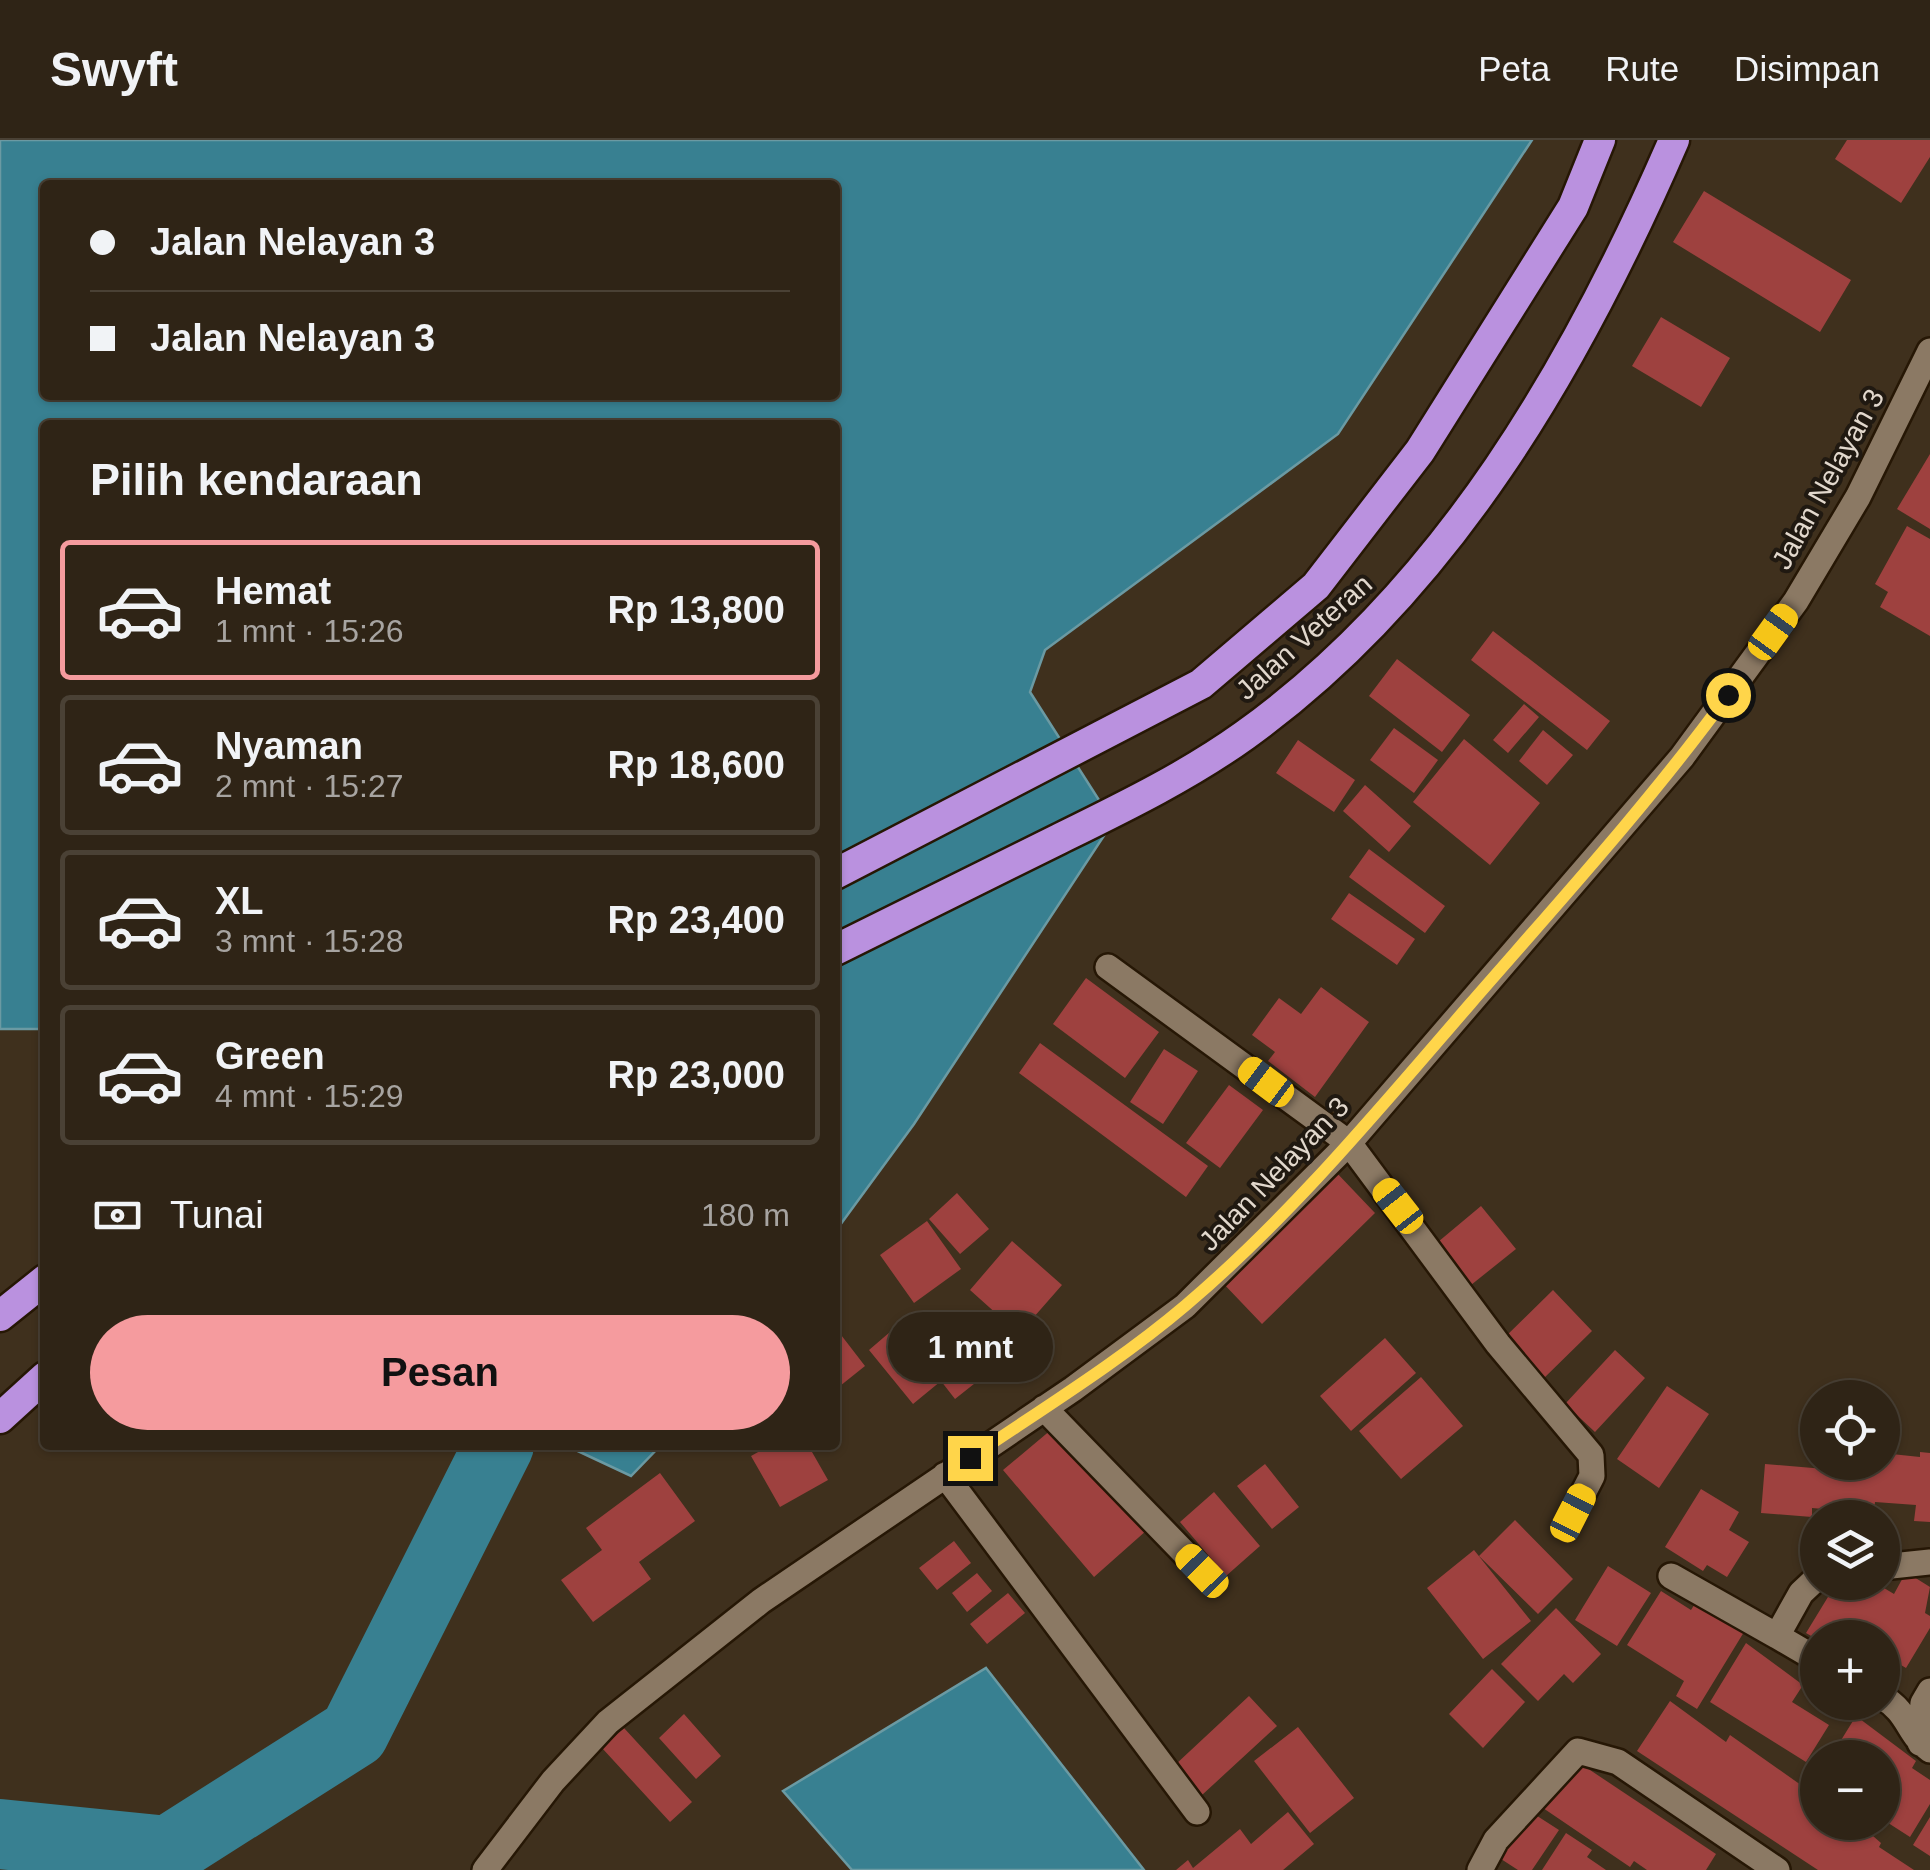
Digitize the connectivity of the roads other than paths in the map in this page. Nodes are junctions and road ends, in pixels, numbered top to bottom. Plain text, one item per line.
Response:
1 (1600, 140) edge
2 (1674, 140) edge
3 (1928, 358) edge
4 (840, 871) edge
5 (840, 948) edge
6 (1108, 967) dead end
7 (1349, 1143) junction
8 (40, 1284) edge
9 (0, 1316) edge
10 (40, 1382) edge
11 (1044, 1408) junction
12 (0, 1418) edge
13 (945, 1476) junction
14 (1573, 1513) dead end
15 (1930, 1562) edge
16 (1900, 1565) edge
17 (1202, 1571) dead end
18 (1672, 1576) dead end
19 (1800, 1593) edge
20 (1777, 1636) junction
21 (1800, 1649) edge
22 (1913, 1701) edge
23 (1925, 1746) edge
24 (1197, 1812) dead end
25 (485, 1870) edge
26 (1480, 1870) edge
27 (1777, 1870) edge

1 - 4 highway, Jalan Veteran
2 - 5 highway, Jalan Veteran
3 - 7 street, Jalan Nelayan 3
6 - 7 street
7 - 11 street, Jalan Nelayan 3
7 - 14 street
8 - 9 highway
10 - 12 highway
11 - 13 street, Jalan Nelayan 3
11 - 17 street
13 - 24 street
13 - 25 street, Jalan Nelayan 3
15 - 16 street
18 - 20 street
19 - 20 street
20 - 21 street
22 - 23 street
26 - 27 street

